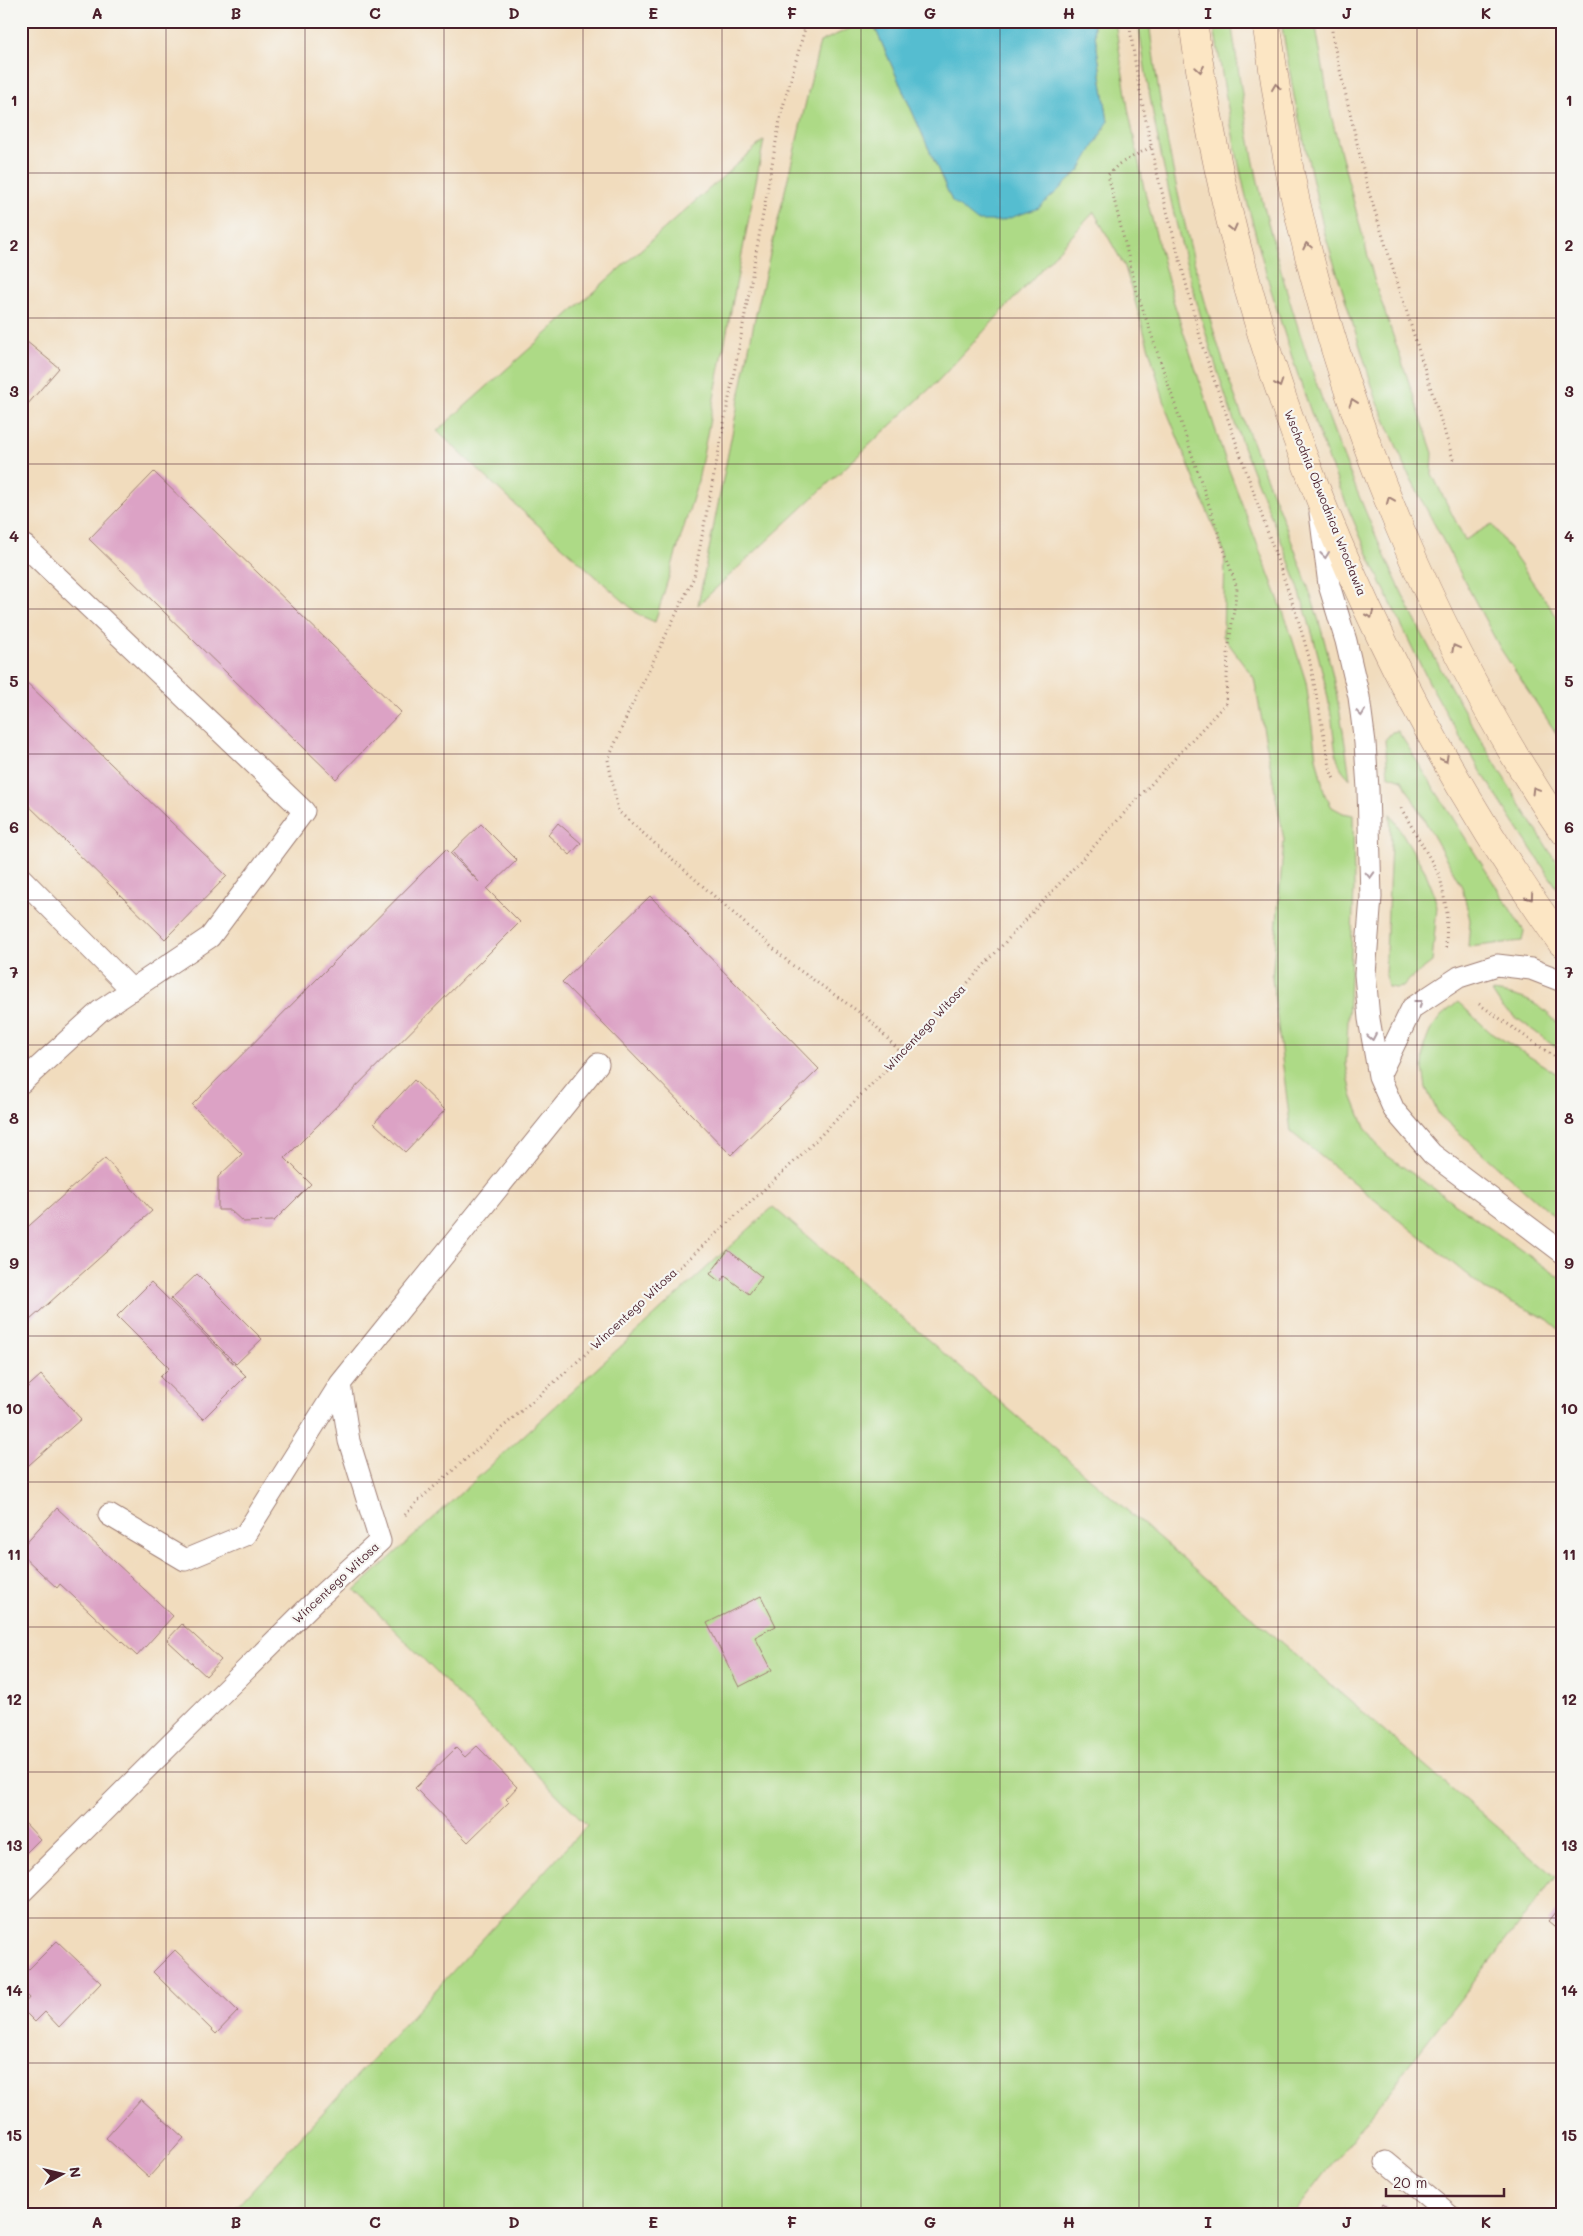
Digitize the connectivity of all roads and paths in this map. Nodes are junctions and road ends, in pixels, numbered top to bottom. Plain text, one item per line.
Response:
1 (808, 21) edge
2 (1129, 21) edge
3 (1193, 21) edge
4 (1266, 21) edge
5 (1330, 21) edge
6 (1151, 147) junction
7 (1454, 462) dead end
8 (1317, 489) junction
9 (21, 550) edge
10 (1368, 789) junction
11 (1562, 830) edge
12 (21, 878) edge
13 (1562, 943) edge
14 (1459, 977) junction
15 (1562, 981) edge
16 (132, 990) junction
17 (902, 1054) junction
18 (1562, 1062) edge
19 (598, 1064) dead end
20 (26, 1071) edge
21 (1380, 1076) junction
22 (1562, 1252) edge
23 (340, 1384) junction
24 (109, 1515) dead end
25 (380, 1541) junction
26 (21, 1893) edge
27 (1386, 2162) dead end
28 (1450, 2215) edge

1 - 17 path
2 - 6 path
3 -> 8 main road, Wschodnia Obwodnica Wrocławia
11 -> 4 main road
5 - 7 path
6 - 10 path
6 - 17 path, Wincentego Witosa
8 -> 10 lane
8 -> 13 main road, Wschodnia Obwodnica Wrocławia
9 - 16 lane
10 - 14 path
10 -> 21 lane
12 - 16 lane
14 - 15 lane
14 - 18 path
21 -> 14 lane
16 - 20 lane
17 - 25 path, Wincentego Witosa
19 - 23 lane
21 - 22 lane
23 - 24 lane
23 - 25 lane
25 - 26 lane, Wincentego Witosa
27 - 28 lane

